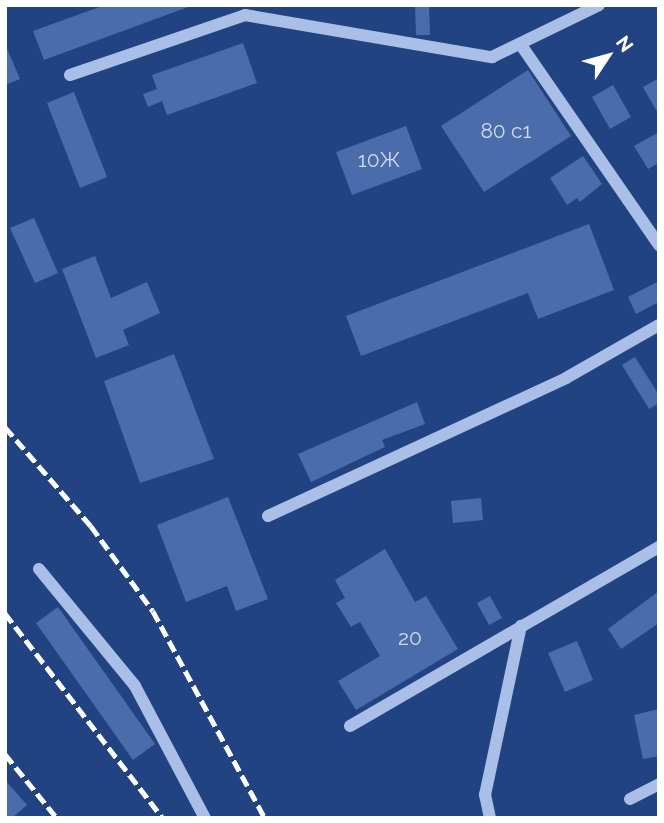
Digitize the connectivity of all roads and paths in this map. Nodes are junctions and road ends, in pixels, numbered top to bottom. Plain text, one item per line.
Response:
1 (599, 5) edge
2 (521, 45) junction
3 (70, 75) dead end
4 (659, 245) edge
5 (659, 325) edge
6 (268, 516) dead end
7 (659, 547) edge
8 (39, 569) dead end
9 (521, 626) junction
10 (350, 726) dead end
11 (659, 785) edge
12 (630, 799) dead end
13 (205, 818) edge
14 (490, 818) edge

1 - 2 street
2 - 3 street
2 - 4 street
5 - 6 street
7 - 9 street
8 - 13 street
9 - 10 street
9 - 14 street
11 - 12 street

